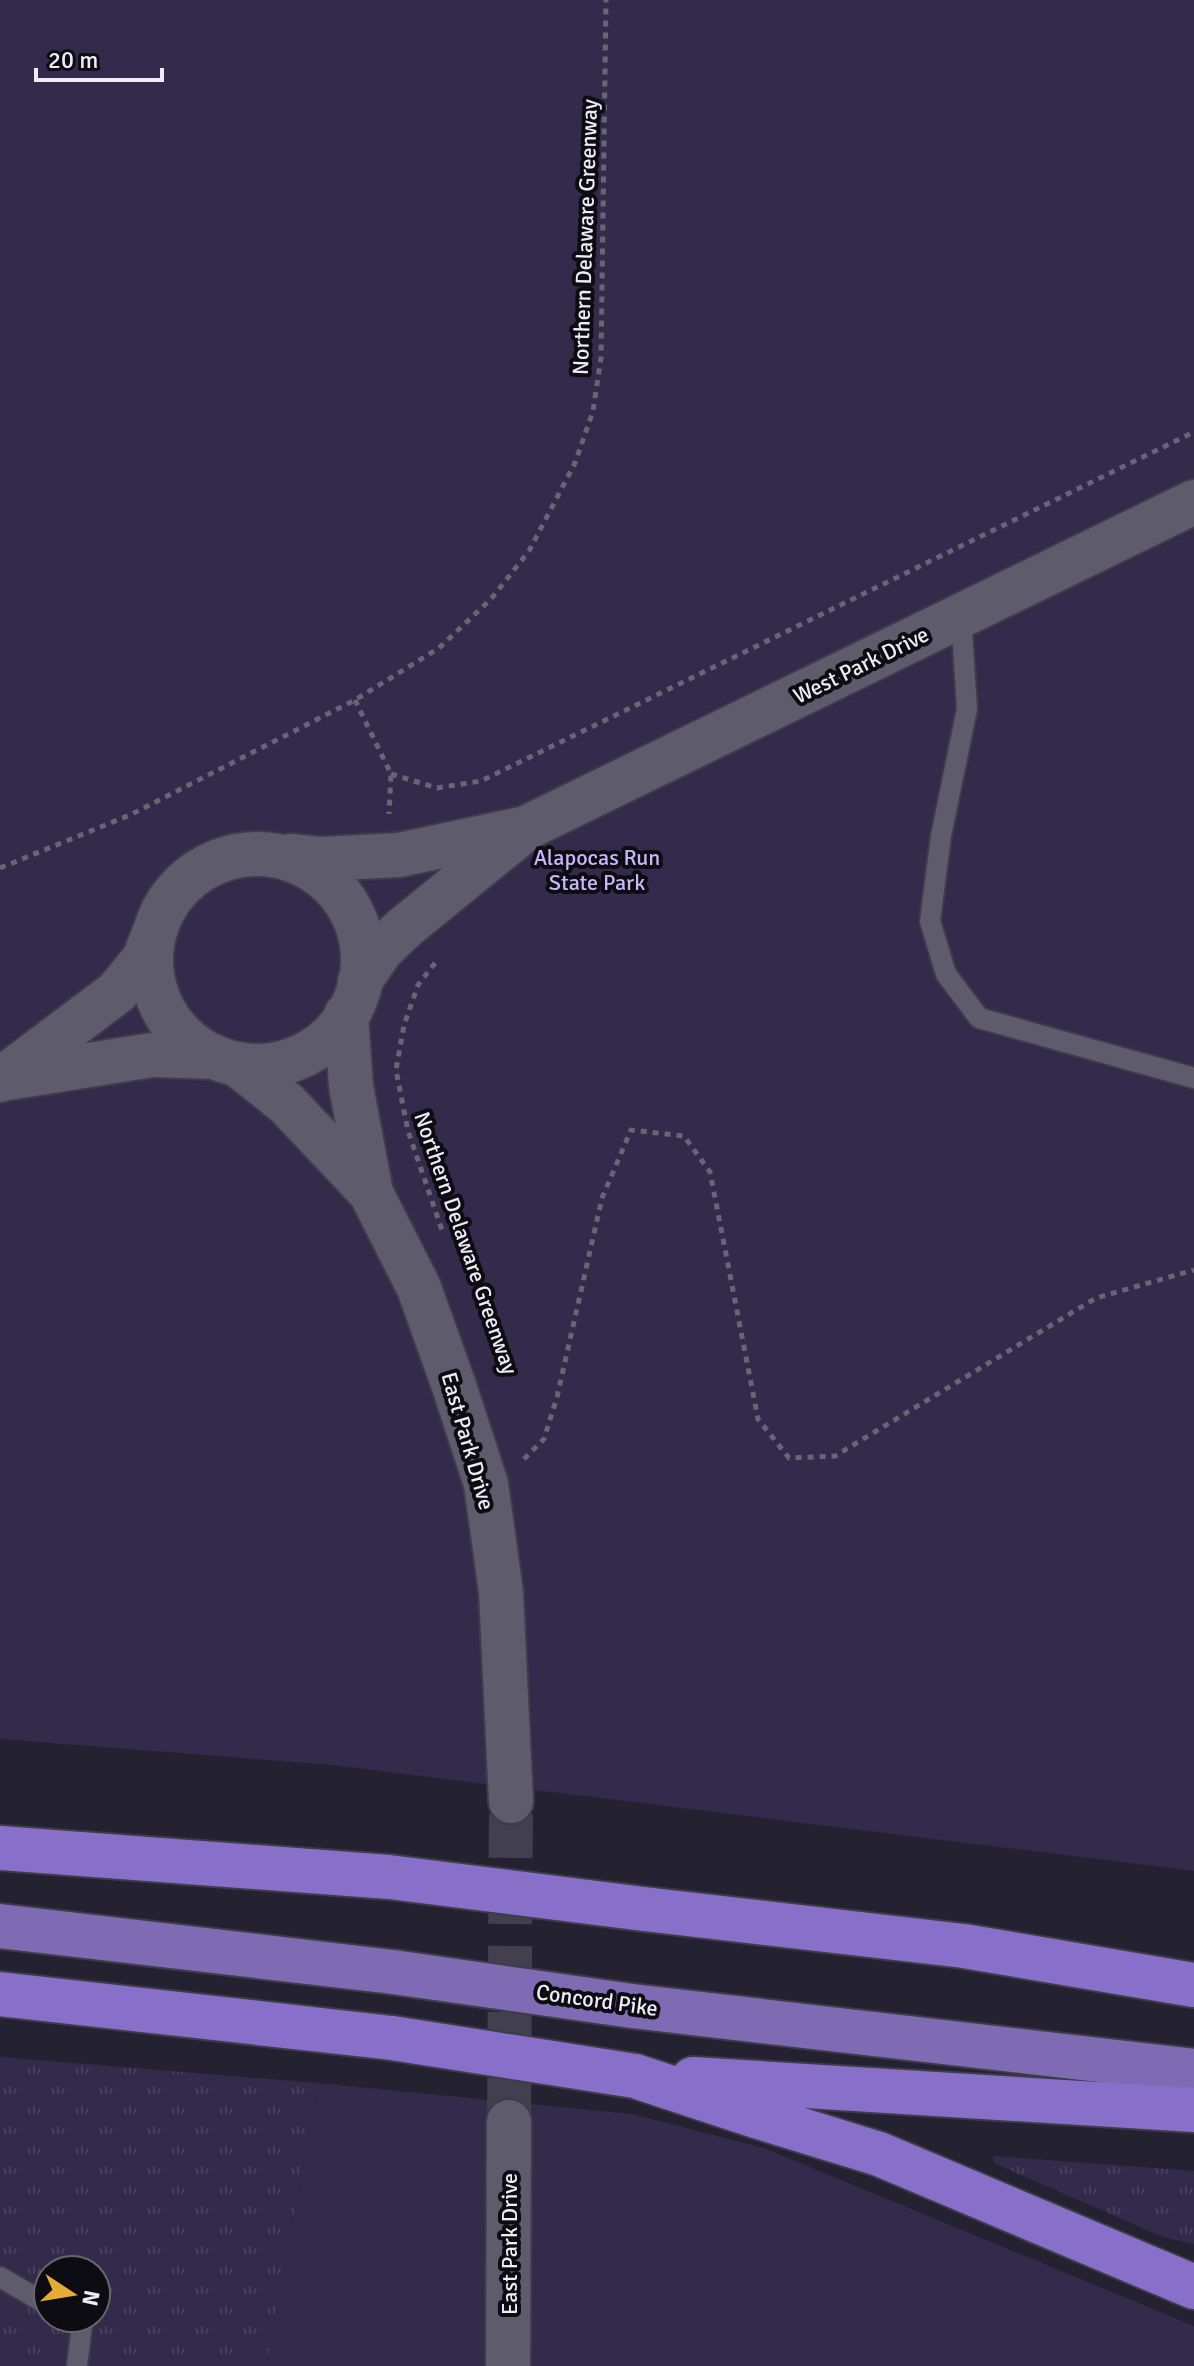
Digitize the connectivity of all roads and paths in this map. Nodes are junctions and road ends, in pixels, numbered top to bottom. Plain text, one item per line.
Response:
1 (606, 0) edge
2 (1194, 432) edge
3 (1194, 502) edge
4 (961, 615) junction
5 (355, 700) junction
6 (391, 774) junction
7 (528, 827) junction
8 (272, 855) junction
9 (399, 855) junction
10 (0, 868) edge
11 (424, 912) junction
12 (156, 929) junction
13 (353, 998) junction
14 (226, 1060) junction
15 (1194, 1078) edge
16 (1, 1079) edge
17 (371, 1193) junction
18 (446, 1240) dead end
19 (1194, 1270) edge
20 (516, 1447) dead end
21 (511, 1801) tunnel mouth
22 (0, 1848) edge
23 (0, 1926) edge
24 (964, 1946) junction
25 (1194, 1958) edge
26 (1194, 1985) edge
27 (0, 1994) edge
28 (1194, 2071) edge
29 (635, 2076) junction
30 (1194, 2110) edge
31 (509, 2122) tunnel mouth
32 (0, 2277) edge
33 (1194, 2287) edge
34 (32, 2296) edge
35 (81, 2334) edge
36 (77, 2366) edge
37 (508, 2366) edge

1 - 5 path, Northern Delaware Greenway
2 - 6 path
3 - 4 street, West Park Drive
4 - 7 street, West Park Drive
4 - 15 lane
5 - 6 path
5 - 10 path, Northern Delaware Greenway
6 - 9 path
7 - 9 street, West Park Drive
7 - 11 street, West Park Drive
8 - 9 street, West Park Drive
8 - 12 street
8 - 13 street
11 - 13 street, West Park Drive
11 - 18 path, Northern Delaware Greenway
12 - 14 street
12 - 16 street
13 - 14 street
13 - 17 street, East Park Drive
14 - 16 street
14 - 17 street, East Park Drive
17 - 21 street, East Park Drive
19 - 20 path
22 - 24 highway, bridge
23 - 28 main road, Concord Pike, bridge
24 - 25 highway
24 - 26 highway
27 - 29 highway, bridge
29 - 30 highway
29 - 33 highway
31 - 37 street, East Park Drive
32 - 34 lane
35 - 36 lane

